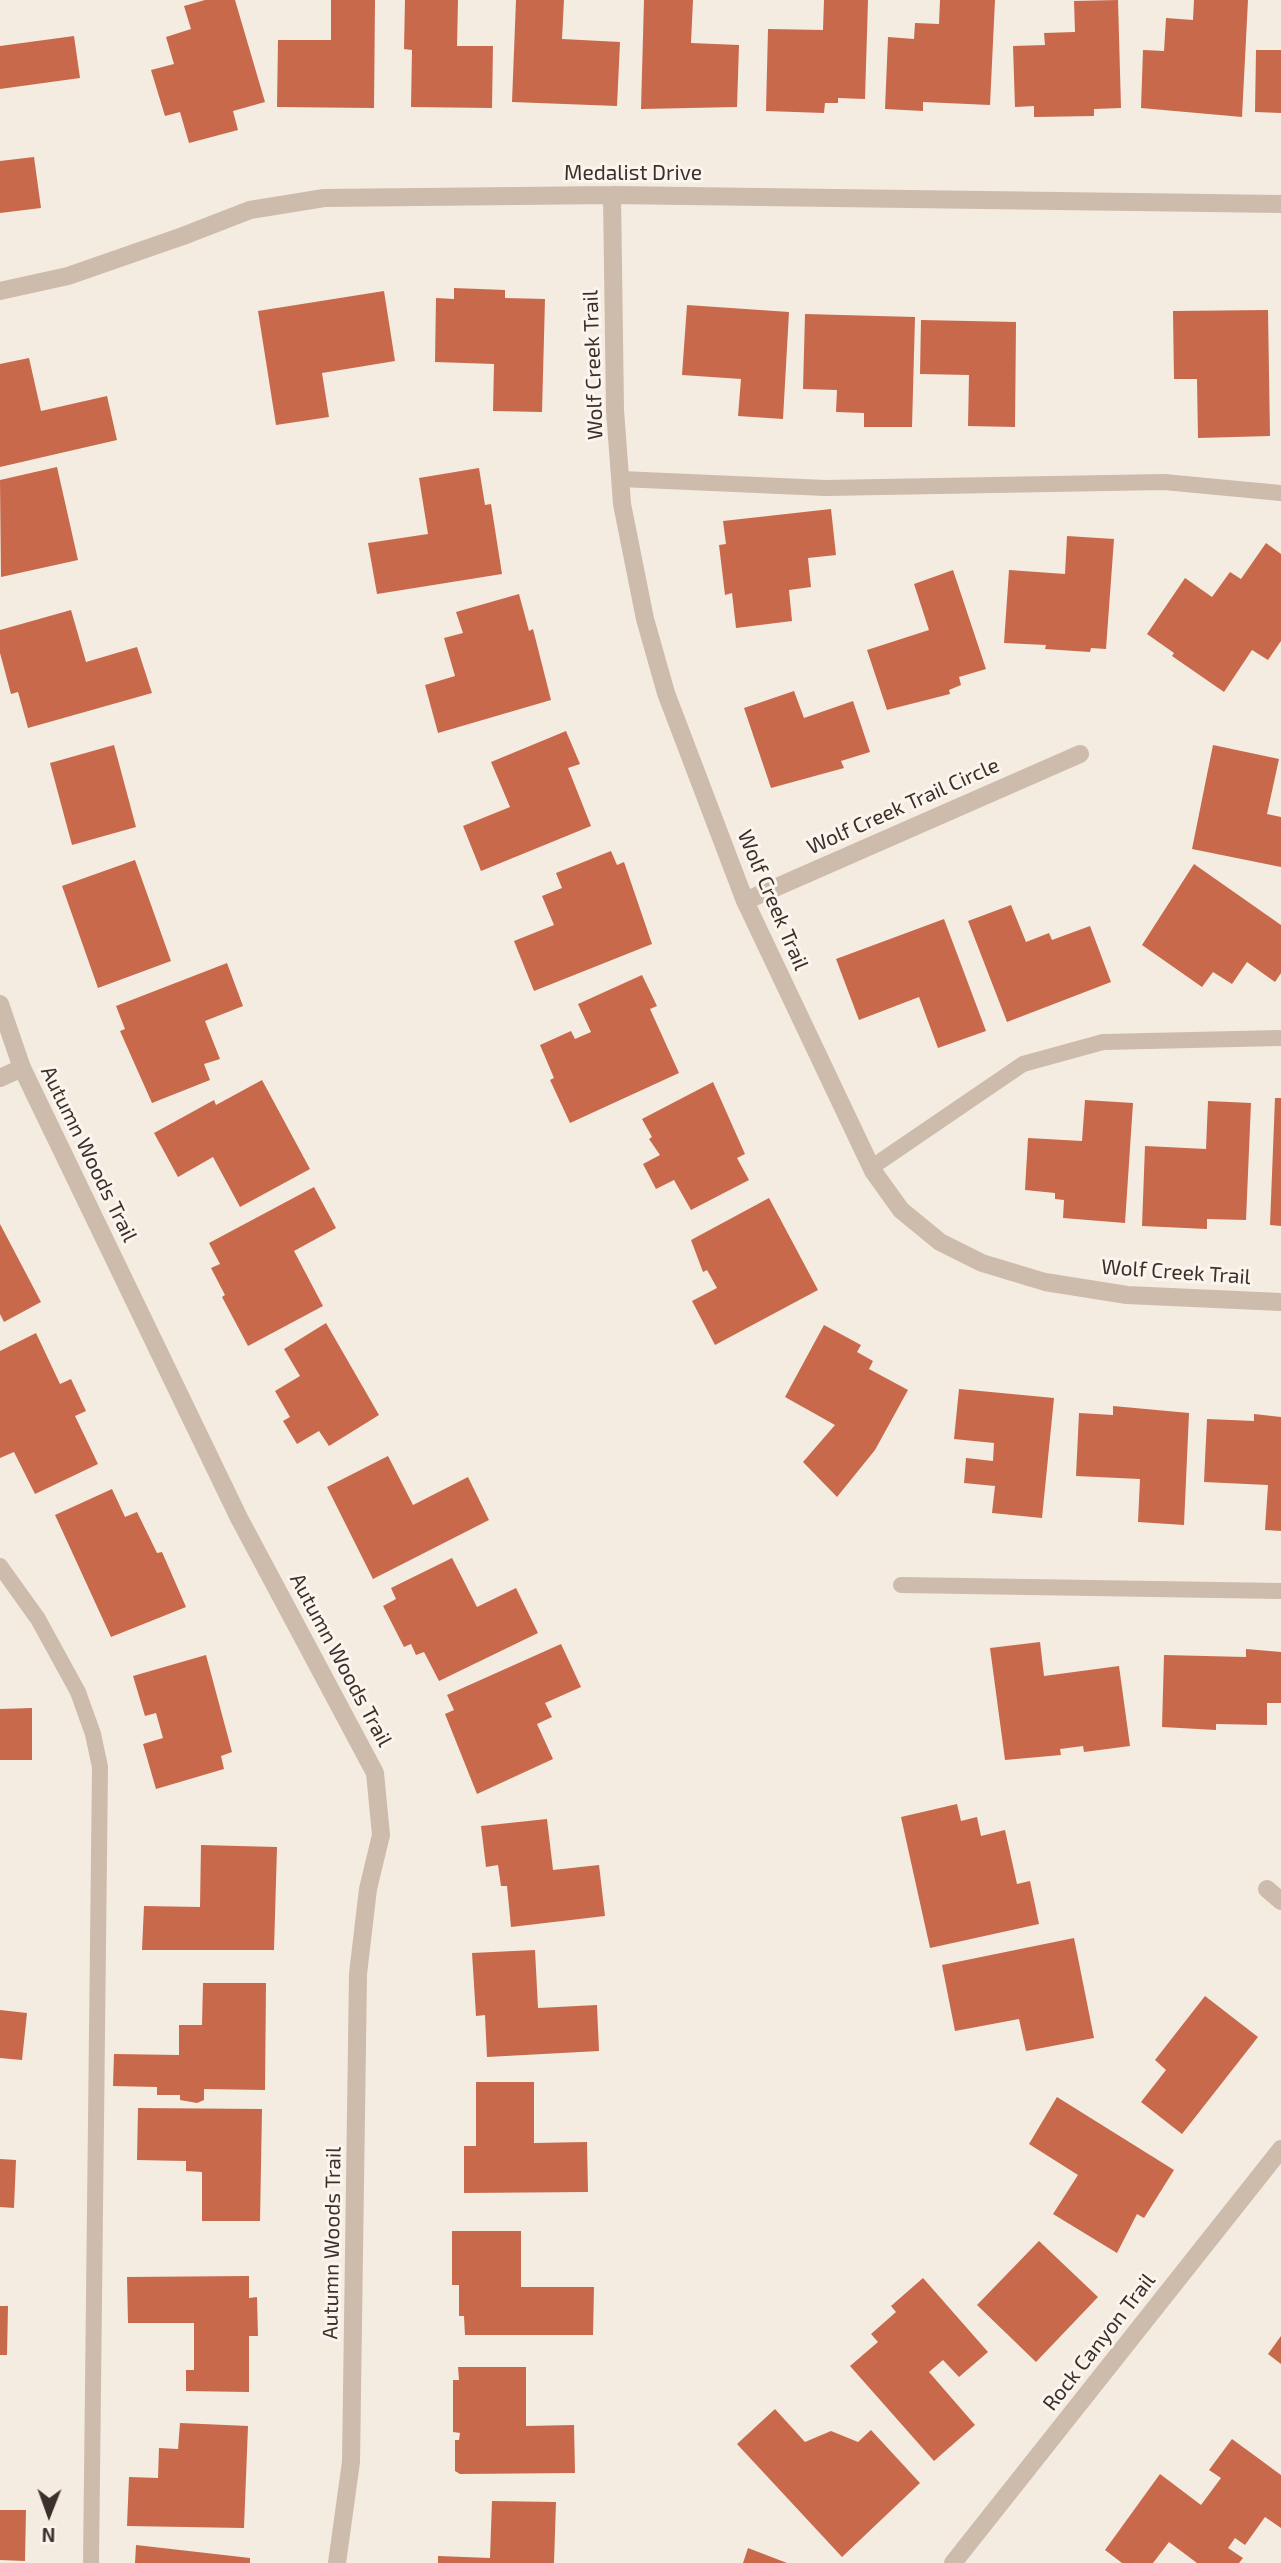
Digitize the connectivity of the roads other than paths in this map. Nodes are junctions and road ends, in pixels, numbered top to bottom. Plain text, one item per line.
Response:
1 (612, 195) junction
2 (1281, 204) edge
3 (0, 291) edge
4 (621, 479) junction
5 (1281, 493) edge
6 (1080, 754) dead end
7 (745, 901) junction
8 (0, 1004) edge
9 (1281, 1038) edge
10 (22, 1068) junction
11 (0, 1078) edge
12 (872, 1167) junction
13 (1281, 1301) edge
14 (0, 1566) edge
15 (901, 1585) dead end
16 (1281, 1591) edge
17 (1267, 1889) dead end
18 (1281, 1901) edge
19 (1281, 2149) edge
20 (91, 2563) edge
21 (337, 2563) edge
22 (953, 2563) edge

1 - 2 street, Medalist Drive
1 - 3 street, Medalist Drive
1 - 4 street, Wolf Creek Trail
4 - 5 lane
4 - 7 street, Wolf Creek Trail
6 - 7 street, Wolf Creek Trail Circle
7 - 12 street, Wolf Creek Trail
8 - 10 street, Autumn Woods Trail
9 - 12 lane
10 - 11 street
10 - 21 street, Autumn Woods Trail
12 - 13 street, Wolf Creek Trail
14 - 20 lane
15 - 16 lane
17 - 18 street
19 - 22 street, Rock Canyon Trail

